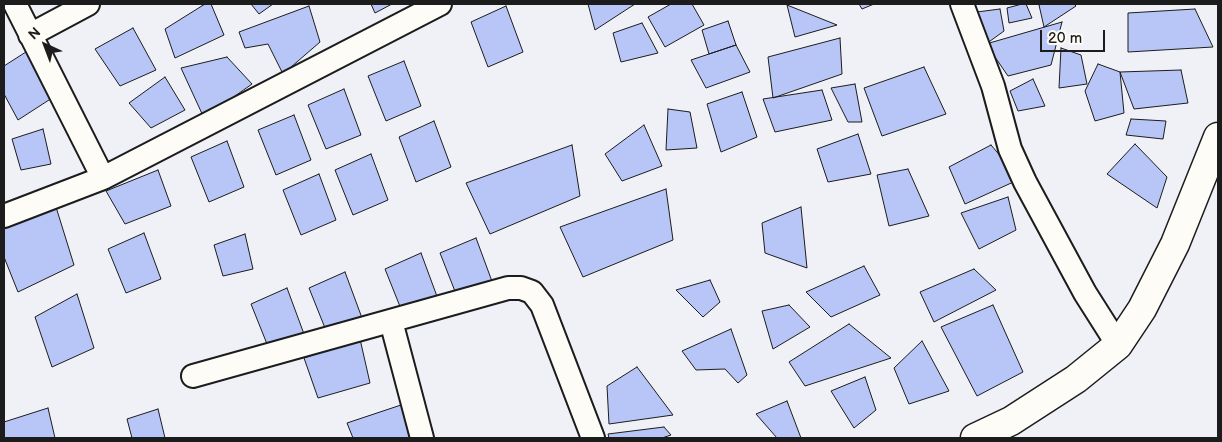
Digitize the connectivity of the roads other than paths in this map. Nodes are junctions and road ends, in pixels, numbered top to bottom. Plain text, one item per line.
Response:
1 (15, 4) edge
2 (88, 4) edge
3 (440, 4) edge
4 (962, 4) edge
5 (30, 35) junction
6 (1218, 136) edge
7 (102, 178) junction
8 (4, 216) edge
9 (391, 321) junction
10 (1118, 344) junction
11 (193, 376) dead end
12 (422, 438) edge
13 (593, 438) edge
14 (975, 438) edge

1 - 5 street
2 - 5 street
3 - 7 street
4 - 10 street
5 - 7 street
6 - 10 main road
7 - 8 street
9 - 11 street
9 - 12 street
9 - 13 street
10 - 14 main road

